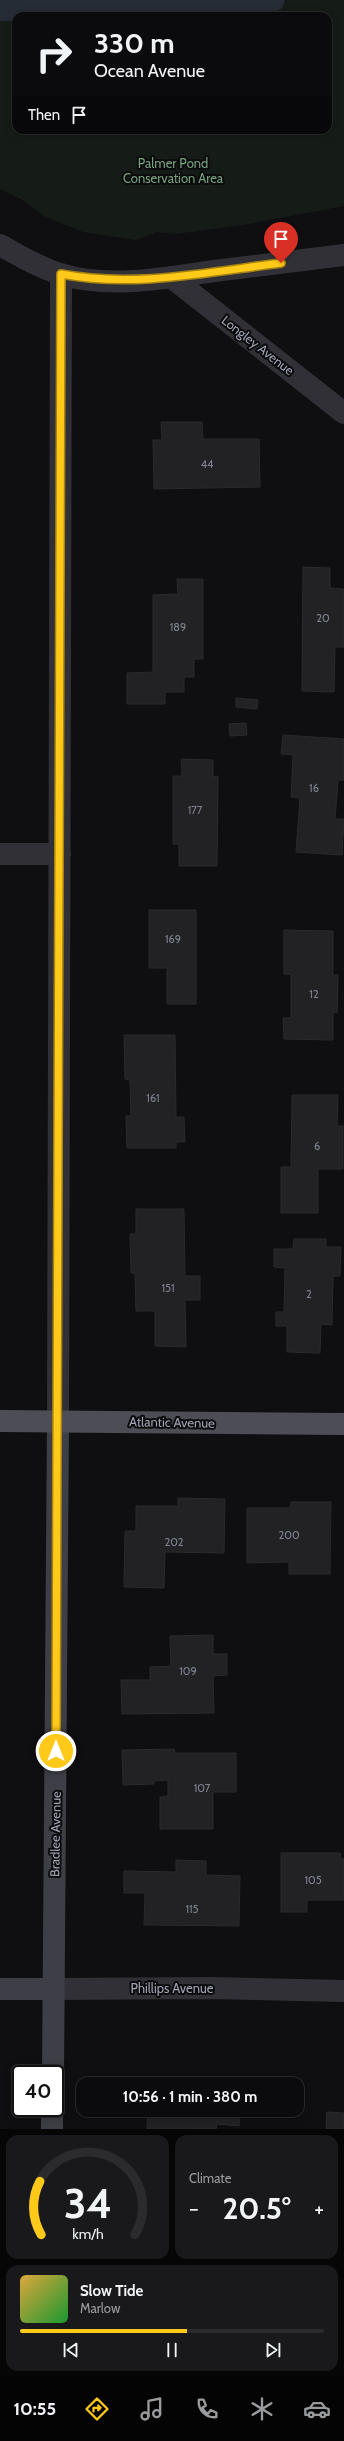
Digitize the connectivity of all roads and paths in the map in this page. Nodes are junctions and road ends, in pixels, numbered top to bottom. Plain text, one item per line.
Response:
1 (0, 245) edge
2 (344, 255) edge
3 (61, 274) junction
4 (171, 277) junction
5 (344, 413) edge
6 (0, 854) edge
7 (60, 854) junction
8 (0, 1421) edge
9 (58, 1421) junction
10 (344, 1424) edge
11 (0, 1989) edge
12 (53, 1989) junction
13 (344, 1991) edge
14 (53, 2065) edge
15 (52, 2117) edge
16 (52, 2129) edge

1 - 3 street
2 - 4 street
3 - 4 street
3 - 7 street, Bradlee Avenue
4 - 5 street, Longley Avenue
6 - 7 street
7 - 9 street, Bradlee Avenue
8 - 9 main road, Atlantic Avenue
9 - 10 main road, Atlantic Avenue
9 - 12 street, Bradlee Avenue
11 - 12 street, Phillips Avenue
12 - 13 street, Phillips Avenue
12 - 14 street, Bradlee Avenue
15 - 16 street

